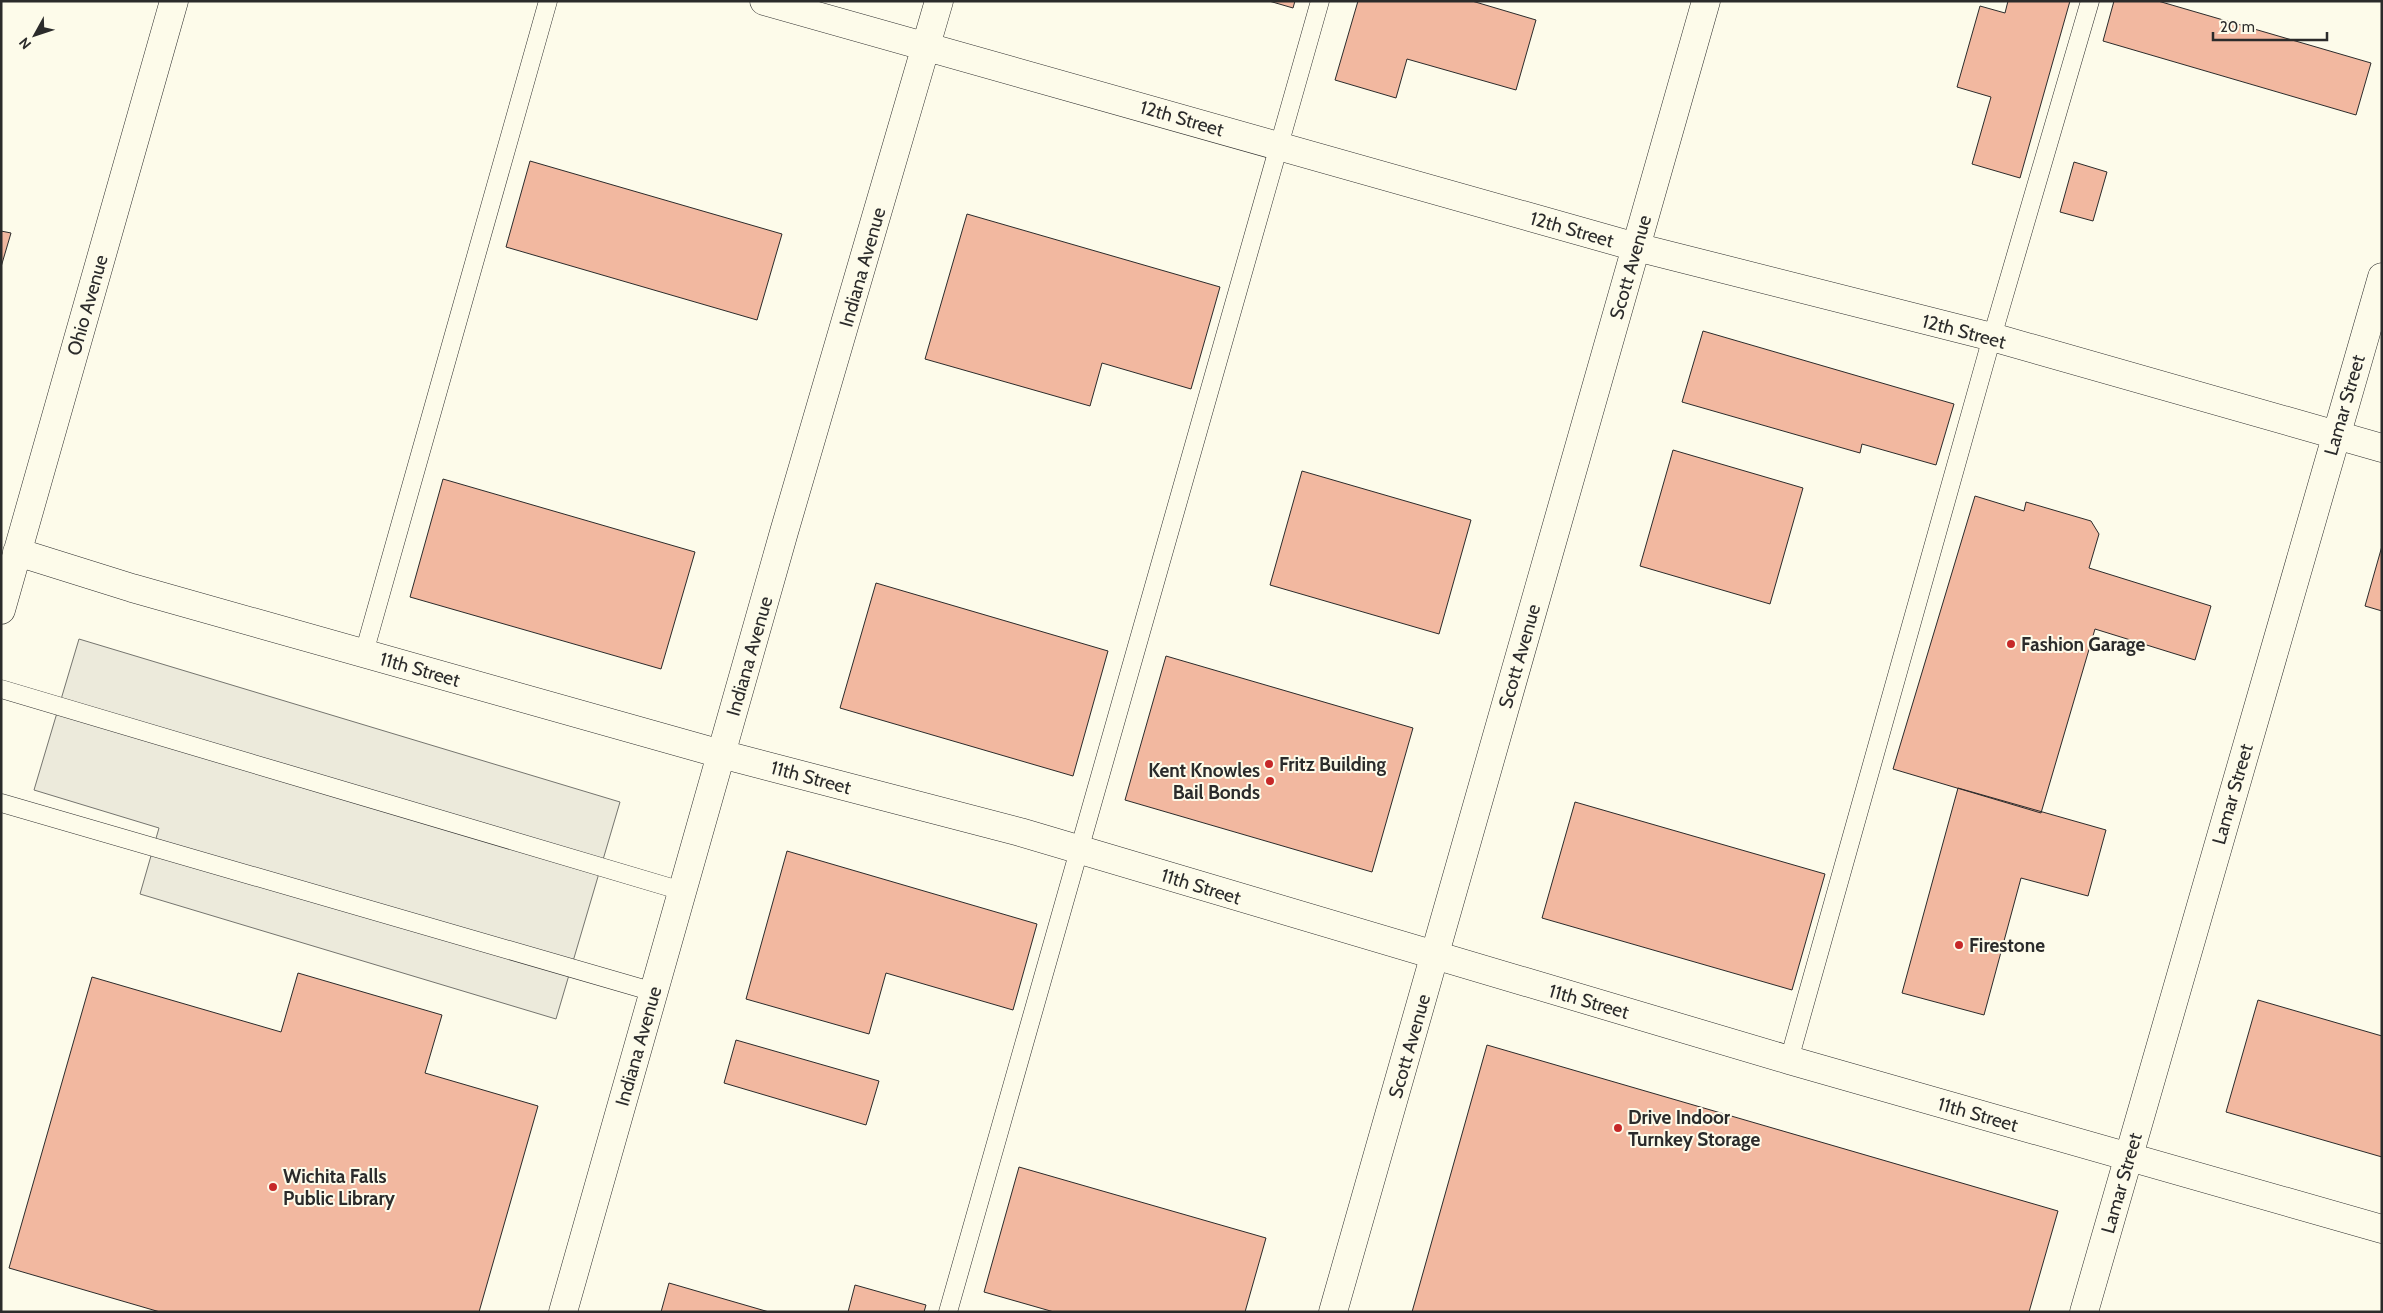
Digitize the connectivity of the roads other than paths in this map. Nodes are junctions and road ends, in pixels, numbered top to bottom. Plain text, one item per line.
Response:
1 (174, 1) edge
2 (548, 1) edge
3 (764, 1) edge
4 (939, 1) edge
5 (1320, 1) edge
6 (1706, 1) edge
7 (2090, 1) edge
8 (926, 46) junction
9 (1279, 146) junction
10 (1636, 247) junction
11 (2382, 276) edge
12 (1992, 338) junction
13 (2335, 434) junction
14 (2382, 448) edge
15 (17, 552) junction
16 (1, 610) edge
17 (364, 653) junction
18 (1, 689) edge
19 (721, 754) junction
20 (1, 803) edge
21 (1080, 849) junction
22 (682, 891) junction
23 (1434, 956) junction
24 (654, 992) junction
25 (1789, 1060) junction
26 (2128, 1157) junction
27 (2382, 1229) edge
28 (563, 1312) edge
29 (948, 1312) edge
30 (1333, 1312) edge
31 (2084, 1312) edge

1 - 15 street, Ohio Avenue
2 - 17 lane
3 - 8 street, 12th Street
4 - 8 street, Indiana Avenue
5 - 9 lane
6 - 10 street, Scott Avenue
7 - 12 lane
8 - 9 street, 12th Street
8 - 19 street, Indiana Avenue
9 - 10 street, 12th Street
9 - 21 lane
10 - 12 street, 12th Street
10 - 23 street, Scott Avenue
11 - 13 street, Lamar Street
12 - 13 street, 12th Street
12 - 25 lane
13 - 14 street, 12th Street
13 - 26 street, Lamar Street
15 - 16 street, Ohio Avenue
15 - 17 street, 11th Street
17 - 19 street, 11th Street
18 - 22 lane
19 - 21 street, 11th Street
19 - 22 street, Indiana Avenue
20 - 24 lane
21 - 23 street, 11th Street
21 - 29 lane
22 - 24 street, Indiana Avenue
23 - 25 street, 11th Street
23 - 30 street, Scott Avenue
24 - 28 street, Indiana Avenue
25 - 26 street, 11th Street
26 - 27 street, 11th Street
26 - 31 street, Lamar Street

